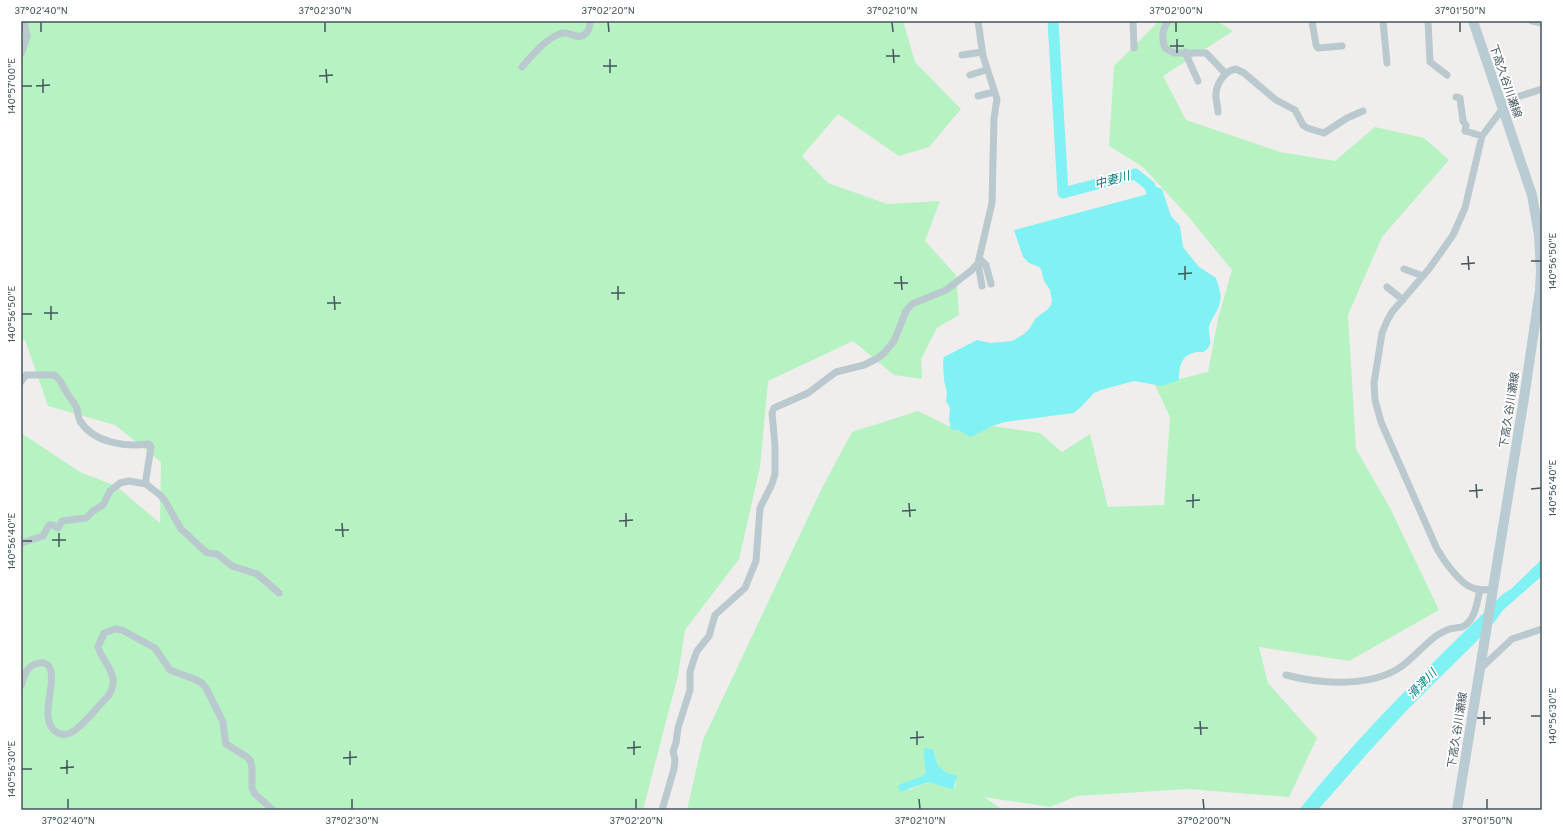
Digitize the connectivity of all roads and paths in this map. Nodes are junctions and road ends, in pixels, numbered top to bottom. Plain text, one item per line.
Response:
1 (24, 21) edge
2 (590, 21) edge
3 (978, 21) edge
4 (1133, 21) edge
5 (1168, 21) edge
6 (1312, 21) edge
7 (1383, 21) edge
8 (1428, 21) edge
9 (1473, 21) edge
10 (1532, 21) edge
11 (1542, 23) edge
12 (1342, 46) dead end
13 (1134, 48) dead end
14 (982, 52) junction
15 (1185, 52) junction
16 (21, 54) edge
17 (962, 55) dead end
18 (1387, 63) dead end
19 (522, 67) dead end
20 (986, 70) junction
21 (1226, 74) junction
22 (970, 75) dead end
23 (1447, 75) dead end
24 (1198, 81) dead end
25 (1542, 89) edge
26 (994, 92) junction
27 (978, 96) dead end
28 (1456, 97) dead end
29 (1502, 105) junction
30 (1363, 111) dead end
31 (1218, 112) dead end
32 (1482, 136) junction
33 (979, 261) junction
34 (1404, 269) dead end
35 (1423, 276) junction
36 (991, 284) dead end
37 (982, 286) dead end
38 (1387, 287) dead end
39 (1402, 300) junction
40 (21, 382) edge
41 (146, 484) junction
42 (21, 543) edge
43 (1480, 590) junction
44 (1492, 592) junction
45 (279, 593) dead end
46 (1542, 620) edge
47 (1542, 629) edge
48 (1478, 670) junction
49 (1286, 675) dead end
50 (21, 686) edge
51 (273, 810) edge
52 (662, 810) edge
53 (1457, 810) edge

1 - 16 street
2 - 19 street
3 - 14 street
4 - 13 street
5 - 15 street
6 - 12 street
7 - 18 street
8 - 23 street
9 - 29 main road, 下高久谷川瀬線
10 - 11 street
14 - 17 street
14 - 20 street
15 - 21 street
15 - 24 street
20 - 22 street
20 - 26 street
21 - 30 street
21 - 31 street
25 - 29 street
26 - 27 street
26 - 33 street
28 - 32 street
29 - 32 street
29 - 44 main road, 下高久谷川瀬線
32 - 35 street
33 - 36 street
33 - 37 street
33 - 52 street
34 - 35 street
35 - 39 street
38 - 39 street
39 - 43 street
40 - 41 street
41 - 42 street
41 - 45 street
43 - 44 street
43 - 49 street
44 - 48 main road, 下高久谷川瀬線
46 - 47 street
47 - 48 street
48 - 53 main road, 下高久谷川瀬線
50 - 51 street

